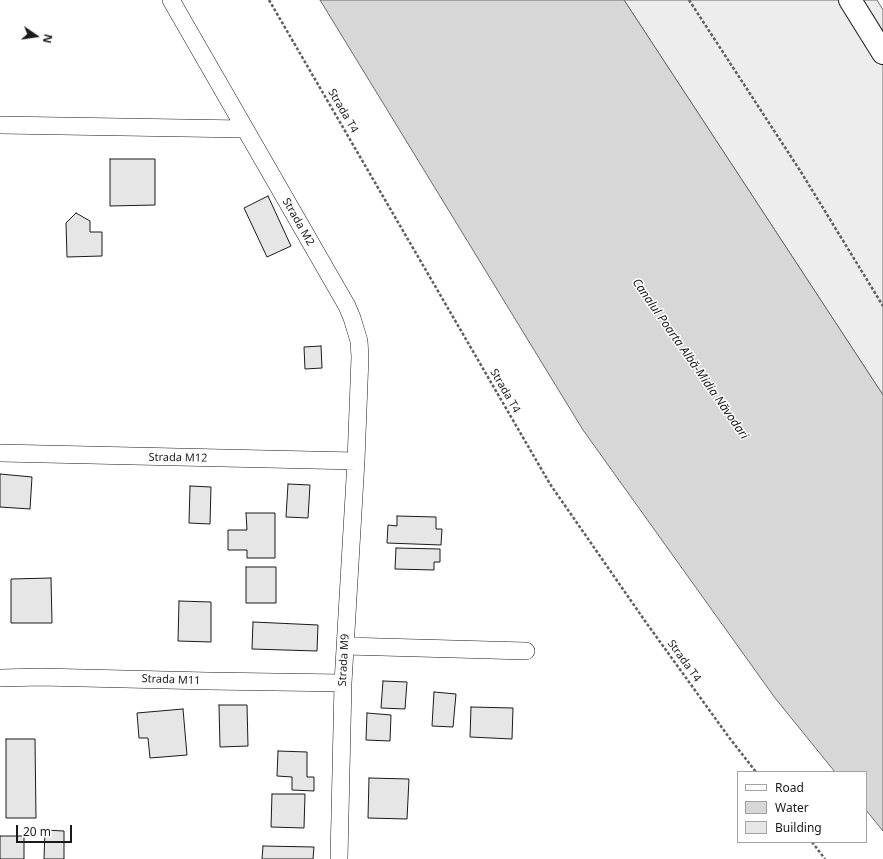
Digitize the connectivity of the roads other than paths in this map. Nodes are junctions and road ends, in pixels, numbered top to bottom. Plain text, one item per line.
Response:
1 (171, 0) edge
2 (850, 0) edge
3 (883, 53) edge
4 (0, 125) edge
5 (244, 129) junction
6 (0, 454) edge
7 (356, 462) junction
8 (345, 646) junction
9 (526, 651) dead end
10 (0, 678) edge
11 (343, 683) junction
12 (339, 859) edge

1 - 5 street, Strada M2
2 - 3 main road
4 - 5 street
5 - 7 street, Strada M2
6 - 7 street, Strada M12
7 - 8 street, Strada M9
8 - 9 street
8 - 11 street, Strada M9
10 - 11 street, Strada M11
11 - 12 street, Strada M9

